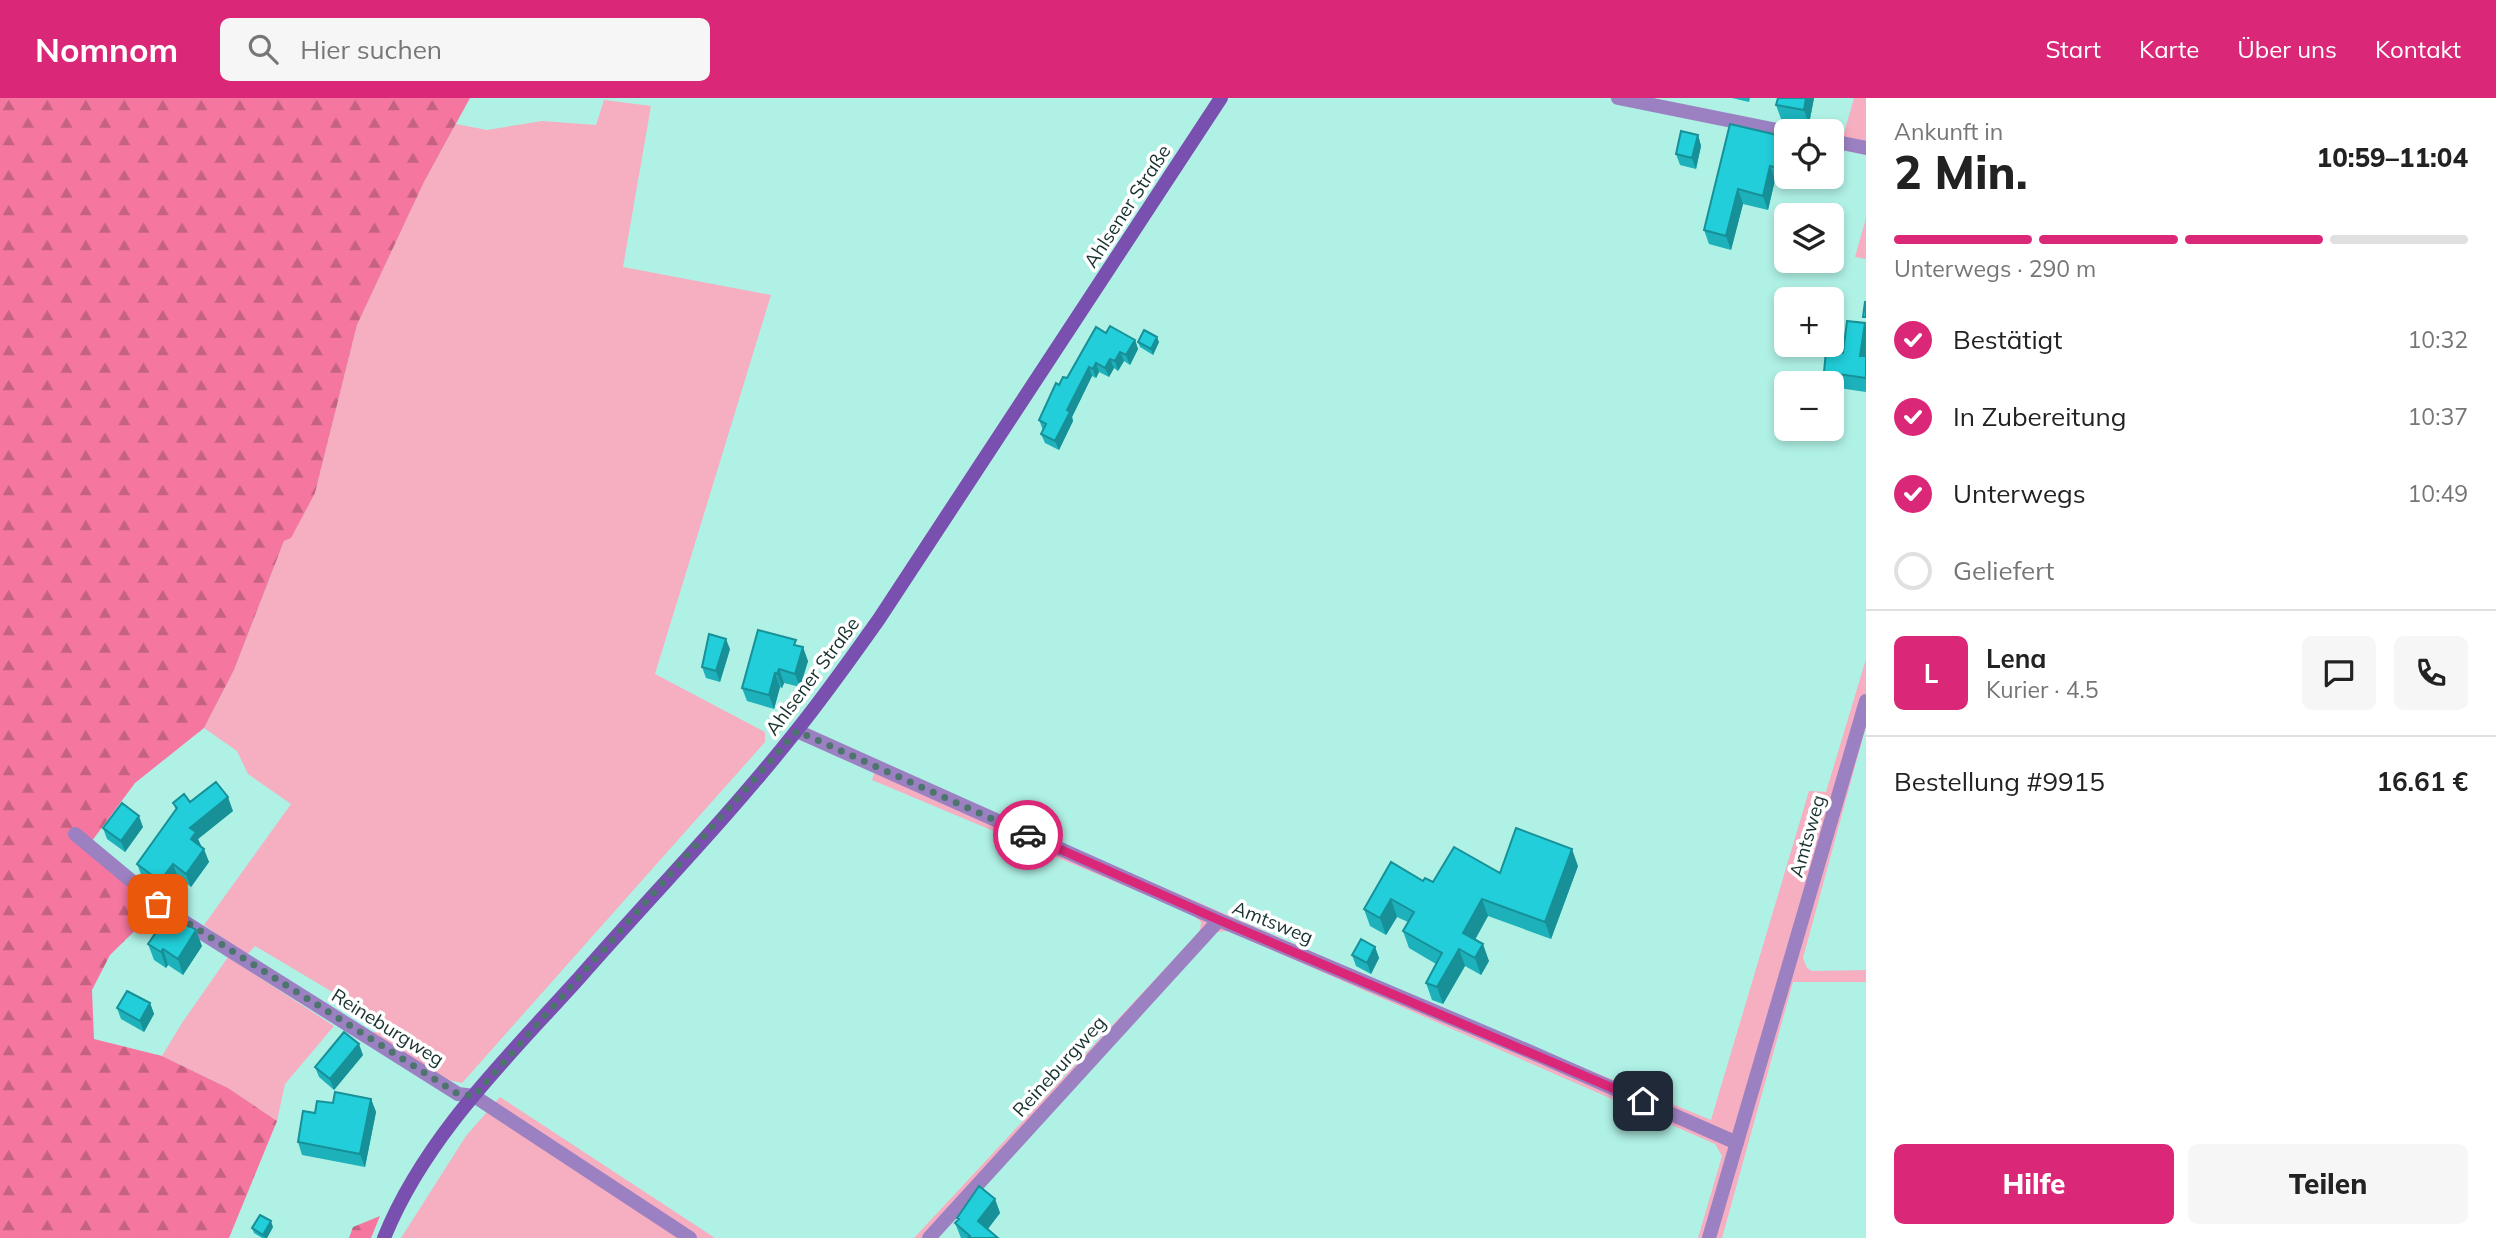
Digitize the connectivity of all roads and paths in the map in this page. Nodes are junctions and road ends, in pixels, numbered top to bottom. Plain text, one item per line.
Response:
1 (1221, 98) edge
2 (1618, 98) edge
3 (1774, 129) edge
4 (1844, 144) edge
5 (1866, 148) edge
6 (1866, 701) edge
7 (797, 731) junction
8 (75, 834) dead end
9 (1219, 920) junction
10 (474, 1096) junction
11 (1737, 1143) junction
12 (384, 1238) edge
13 (690, 1238) edge
14 (929, 1238) edge
15 (1709, 1238) edge

1 - 7 main road, Ahlsener Straße
2 - 3 street
4 - 5 street
6 - 11 street, Amtsweg
7 - 9 street, Amtsweg
7 - 10 main road, Ahlsener Straße
8 - 10 street, Reineburgweg
9 - 11 street, Amtsweg
9 - 14 street, Reineburgweg
10 - 12 main road, Ahlsener Straße
10 - 13 street, Reineburgweg
11 - 15 street, Amtsweg

